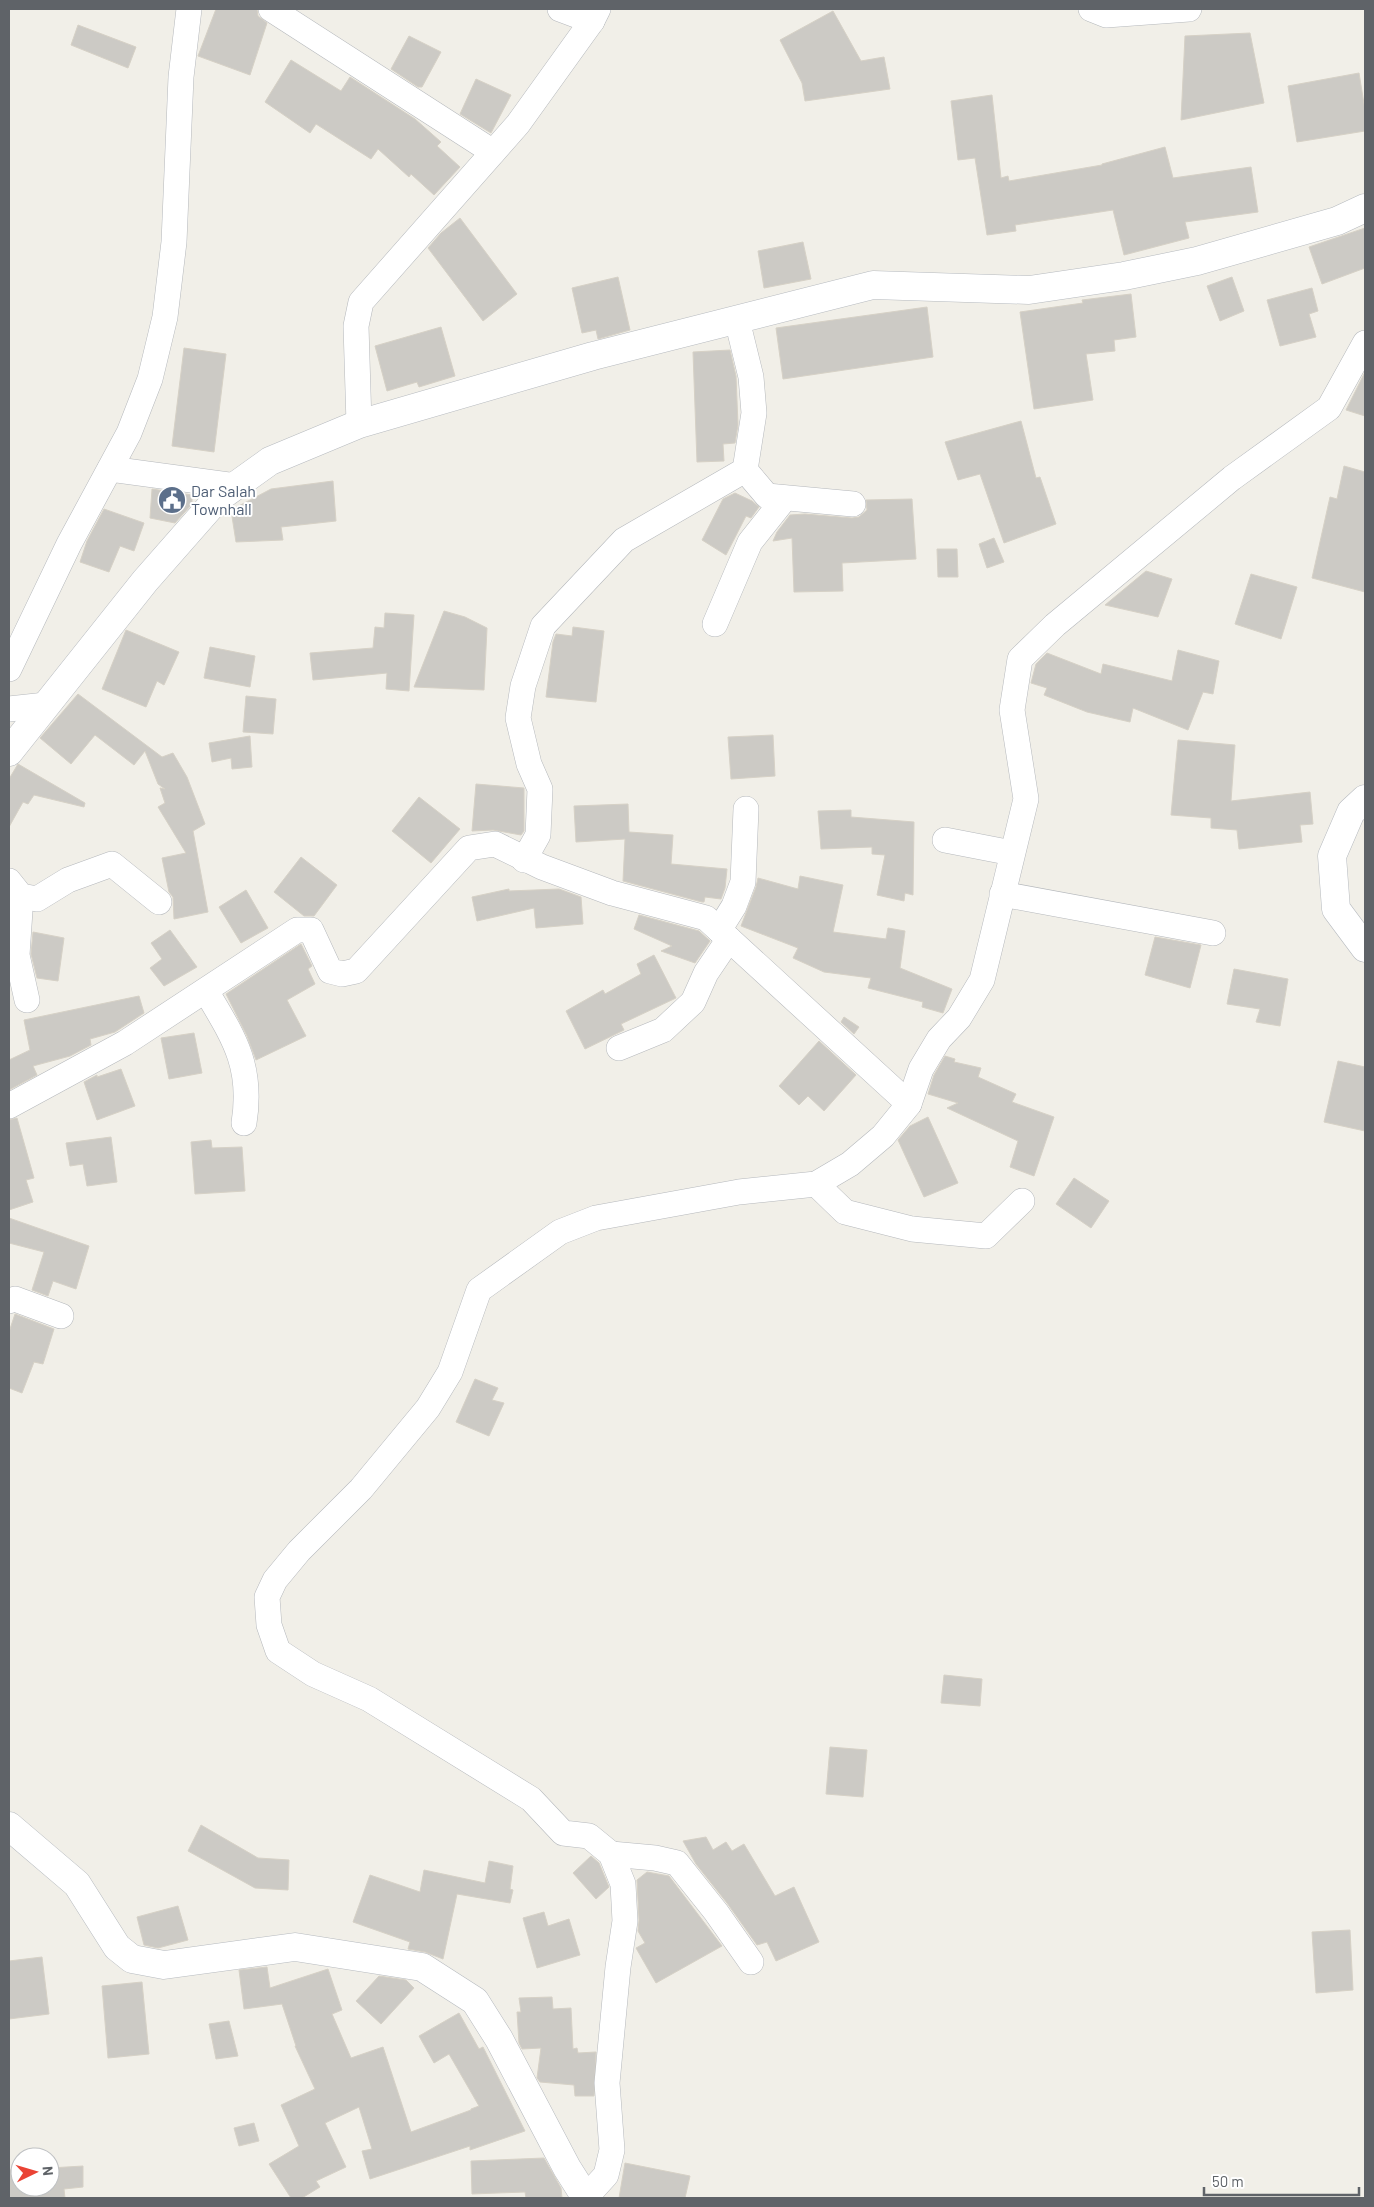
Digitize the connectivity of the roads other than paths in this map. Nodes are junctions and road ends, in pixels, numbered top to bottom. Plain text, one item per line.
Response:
1 (189, 9) edge
2 (271, 9) edge
3 (560, 9) edge
4 (1091, 9) edge
5 (1189, 9) edge
6 (595, 15) edge
7 (493, 152) junction
8 (1365, 208) edge
9 (737, 320) junction
10 (1365, 343) edge
11 (359, 424) junction
12 (110, 469) junction
13 (745, 470) junction
14 (236, 486) junction
15 (785, 498) junction
16 (853, 504) dead end
17 (715, 624) dead end
18 (9, 669) edge
19 (46, 705) junction
20 (9, 709) edge
21 (9, 752) edge
22 (1365, 799) edge
23 (746, 809) dead end
24 (945, 840) dead end
25 (1012, 853) junction
26 (524, 860) junction
27 (15, 888) edge
28 (1002, 894) junction
29 (159, 902) dead end
30 (1213, 932) dead end
31 (724, 935) junction
32 (1365, 948) edge
33 (206, 991) junction
34 (27, 1000) dead end
35 (619, 1048) dead end
36 (909, 1104) junction
37 (9, 1106) edge
38 (244, 1123) dead end
39 (816, 1184) junction
40 (1022, 1201) dead end
41 (9, 1301) edge
42 (61, 1316) dead end
43 (9, 1826) edge
44 (611, 1854) junction
45 (751, 1962) dead end
46 (586, 2198) edge

1 - 12 street
2 - 7 street
3 - 6 street
4 - 5 street
6 - 7 street
7 - 11 street
8 - 9 street
9 - 11 street
9 - 13 street
10 - 25 street
11 - 14 street
12 - 14 street
12 - 18 street
13 - 15 street
13 - 26 street
14 - 19 street
15 - 16 street
15 - 17 street
19 - 20 street
19 - 21 street
22 - 32 street
23 - 31 street
24 - 25 street
25 - 28 street
26 - 31 street
26 - 33 street
27 - 29 street
27 - 34 street
28 - 30 street
28 - 36 street
31 - 35 street
31 - 36 street
33 - 37 street
33 - 38 street
36 - 39 street
39 - 40 street
39 - 44 street
41 - 42 street
43 - 46 street
44 - 45 street
44 - 46 street

